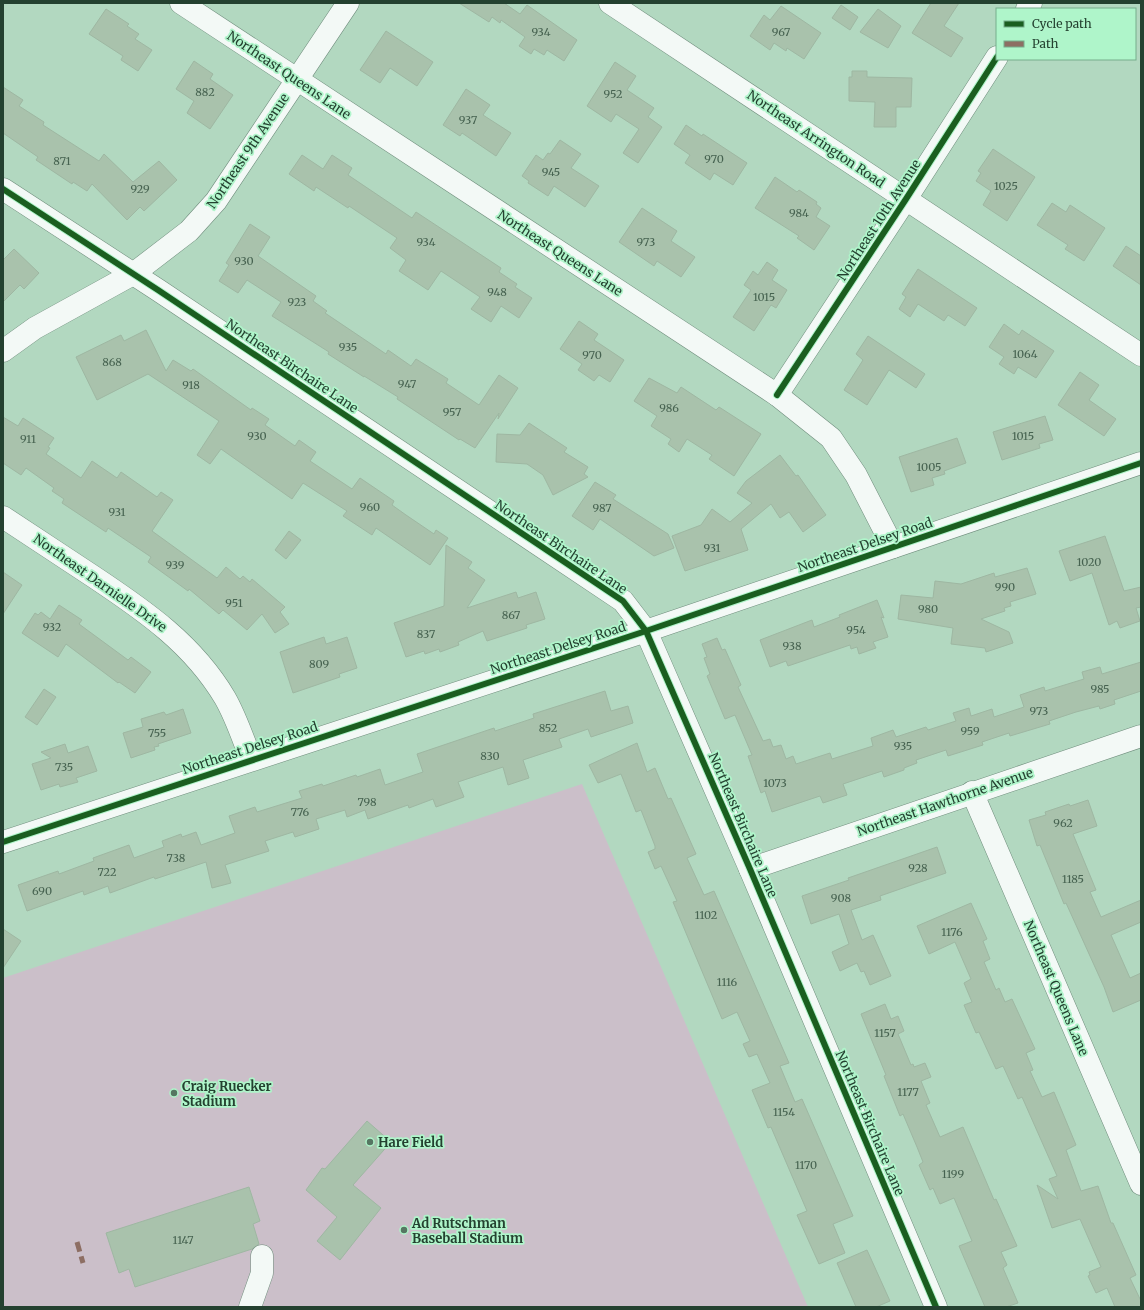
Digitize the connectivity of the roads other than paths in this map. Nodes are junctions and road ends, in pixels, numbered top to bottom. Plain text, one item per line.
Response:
1 (181, 3) edge
2 (348, 3) edge
3 (610, 3) edge
4 (996, 59) edge
5 (296, 80) junction
6 (3, 189) edge
7 (906, 200) junction
8 (133, 274) junction
9 (3, 351) edge
10 (1141, 355) edge
11 (777, 395) junction
12 (1141, 463) edge
13 (3, 517) edge
14 (893, 547) junction
15 (646, 631) junction
16 (1141, 736) edge
17 (251, 759) junction
18 (972, 792) junction
19 (3, 842) edge
20 (750, 869) junction
21 (1141, 1184) edge
22 (262, 1256) dead end
23 (250, 1307) edge
24 (936, 1307) edge

1 - 5 street, Northeast Queens Lane
2 - 5 street, Northeast 9th Avenue
3 - 7 street, Northeast Arrington Road
4 - 7 street, Northeast 10th Avenue
5 - 8 street, Northeast 9th Avenue
5 - 11 street, Northeast Queens Lane
6 - 8 street, Northeast Birchaire Lane
7 - 10 street, Northeast Arrington Road
7 - 11 street, Northeast 10th Avenue
8 - 9 street, Northeast 9th Avenue
8 - 15 street, Northeast Birchaire Lane
11 - 14 street, Northeast Queens Lane
12 - 14 street, Northeast Delsey Road
13 - 17 street, Northeast Darnielle Drive
14 - 15 street, Northeast Delsey Road
15 - 17 street, Northeast Delsey Road
15 - 20 street, Northeast Birchaire Lane
16 - 18 street, Northeast Hawthorne Avenue
17 - 19 street, Northeast Delsey Road
18 - 20 street, Northeast Hawthorne Avenue
18 - 21 street, Northeast Queens Lane
20 - 24 street, Northeast Birchaire Lane
22 - 23 street

